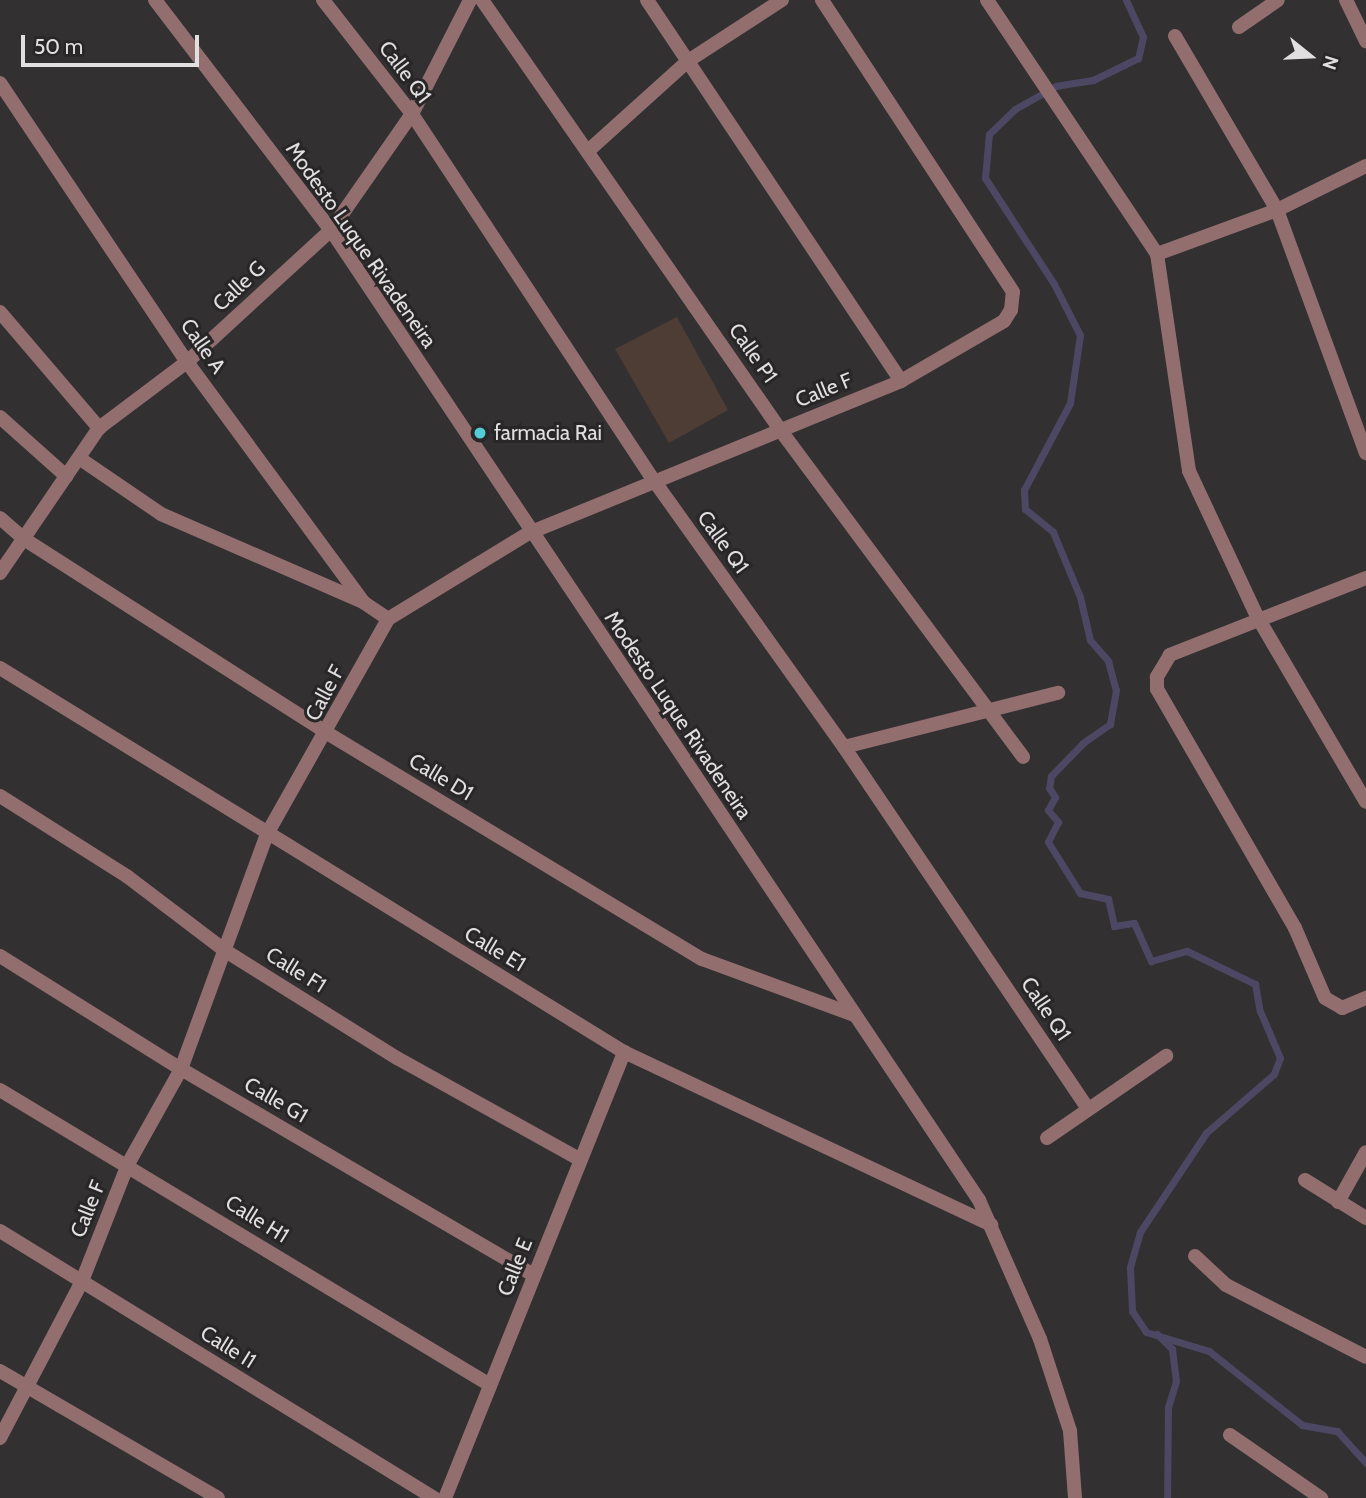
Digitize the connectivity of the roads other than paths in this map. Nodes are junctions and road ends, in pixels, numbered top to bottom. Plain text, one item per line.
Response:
1 (155, 0) edge
2 (323, 0) edge
3 (470, 0) edge
4 (482, 0) edge
5 (647, 0) edge
6 (782, 0) edge
7 (822, 0) edge
8 (988, 0) edge
9 (1278, 0) edge
10 (1346, 0) edge
11 (1239, 27) dead end
12 (1175, 36) dead end
13 (1366, 41) edge
14 (688, 61) junction
15 (0, 83) edge
16 (412, 114) junction
17 (588, 151) junction
18 (1366, 166) edge
19 (1277, 210) junction
20 (331, 230) junction
21 (1157, 254) junction
22 (0, 312) edge
23 (187, 362) junction
24 (901, 382) junction
25 (0, 417) edge
26 (99, 428) junction
27 (781, 430) junction
28 (1366, 453) edge
29 (79, 458) junction
30 (66, 476) junction
31 (655, 482) junction
32 (0, 518) edge
33 (529, 533) junction
34 (24, 539) junction
35 (0, 573) edge
36 (1366, 578) edge
37 (363, 602) junction
38 (1258, 618) junction
39 (388, 619) junction
40 (0, 668) edge
41 (1058, 693) dead end
42 (989, 710) junction
43 (327, 733) junction
44 (845, 747) junction
45 (1023, 757) dead end
46 (0, 796) edge
47 (1366, 802) edge
48 (267, 834) junction
49 (224, 950) junction
50 (0, 956) edge
51 (1366, 998) edge
52 (854, 1016) junction
53 (624, 1052) junction
54 (1166, 1056) dead end
55 (181, 1069) junction
56 (0, 1090) edge
57 (1088, 1109) junction
58 (1047, 1138) dead end
59 (1366, 1152) edge
60 (581, 1160) junction
61 (128, 1164) junction
62 (1306, 1180) dead end
63 (1338, 1202) junction
64 (1366, 1218) edge
65 (991, 1225) junction
66 (0, 1231) edge
67 (1195, 1256) dead end
68 (534, 1275) junction
69 (82, 1282) junction
70 (1366, 1357) edge
71 (0, 1371) edge
72 (490, 1385) junction
73 (27, 1387) junction
74 (1230, 1435) dead end
75 (0, 1438) edge
76 (218, 1498) edge
77 (434, 1498) edge
78 (445, 1498) edge
79 (1075, 1498) edge
80 (1321, 1498) edge

1 - 20 street, Modesto Luque Rivadeneira
2 - 16 street, Calle Q1
3 - 16 street, Calle G
4 - 17 street, Calle P1
5 - 14 street
6 - 14 street
7 - 24 street, Calle F
8 - 21 street
9 - 11 street
10 - 13 street
12 - 19 street
14 - 17 street
14 - 24 street
15 - 23 street, Calle A
16 - 20 street, Calle G
16 - 31 street, Calle Q1
17 - 27 street, Calle P1
18 - 19 street
19 - 21 street
19 - 28 street
20 - 23 street, Calle G
20 - 33 street, Modesto Luque Rivadeneira
21 - 38 street
22 - 26 street
23 - 26 street, Calle G
23 - 37 street, Calle A
24 - 27 street, Calle F
25 - 30 street
26 - 29 street, Calle G
27 - 31 street, Calle F
27 - 42 street, Calle P1
29 - 30 street, Calle G
29 - 37 street
30 - 34 street, Calle G
31 - 33 street, Calle F
31 - 44 street, Calle Q1
32 - 34 street, Calle D1
33 - 39 street, Calle F
33 - 52 street, Modesto Luque Rivadeneira
34 - 35 street, Calle G
34 - 43 street, Calle D1
36 - 38 street
37 - 39 street, Calle A
38 - 47 street
38 - 51 street
39 - 43 street, Calle F
40 - 48 street, Calle E1
41 - 42 street
42 - 44 street
42 - 45 street, Calle P1
43 - 48 street, Calle F
43 - 52 street, Calle D1
44 - 57 street, Calle Q1
46 - 49 street, Calle F1
48 - 49 street, Calle F
48 - 53 street, Calle E1
49 - 55 street, Calle F
49 - 60 street, Calle F1
50 - 55 street, Calle G1
52 - 65 street, Modesto Luque Rivadeneira
53 - 60 street, Calle E
53 - 65 street, Calle E1
54 - 57 street
55 - 61 street, Calle F
55 - 68 street, Calle G1
56 - 61 street, Calle H1
57 - 58 street
59 - 63 street
60 - 68 street, Calle E
61 - 69 street, Calle F
61 - 72 street, Calle H1
62 - 63 street
63 - 64 street
65 - 79 street, Modesto Luque Rivadeneira
66 - 69 street, Calle I1
67 - 70 street
68 - 72 street, Calle E
69 - 73 street, Calle F
69 - 77 street, Calle I1
71 - 73 street
72 - 78 street, Calle E
73 - 75 street, Calle F
73 - 76 street
74 - 80 street

